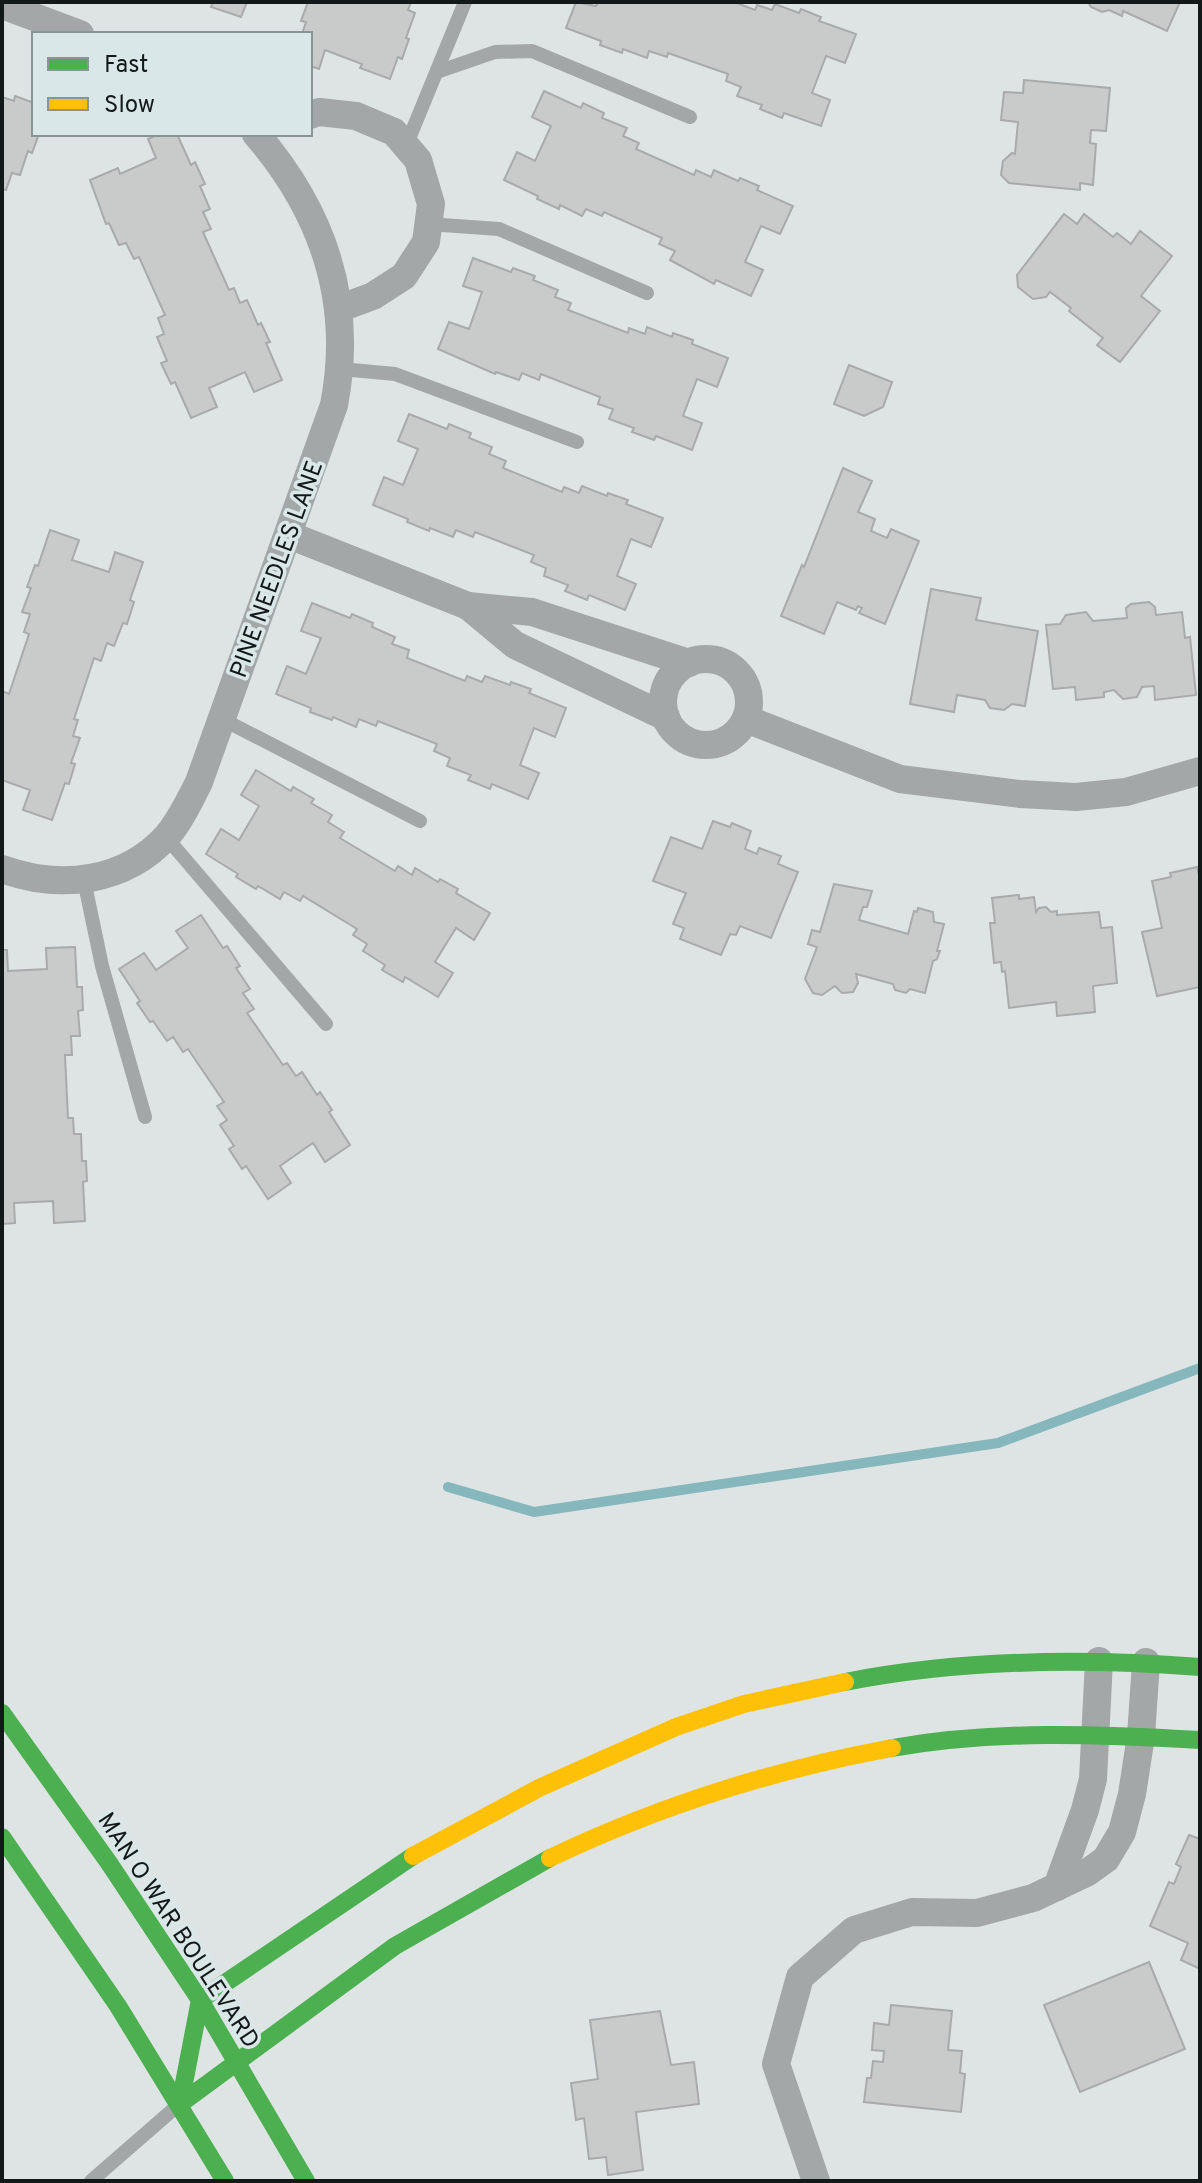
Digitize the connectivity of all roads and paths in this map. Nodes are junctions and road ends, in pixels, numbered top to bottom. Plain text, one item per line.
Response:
1 (465, 2) edge
2 (2, 5) edge
3 (75, 32) edge
4 (437, 72) junction
5 (312, 114) edge
6 (690, 117) dead end
7 (263, 136) edge
8 (406, 146) junction
9 (428, 224) junction
10 (647, 293) dead end
11 (338, 309) junction
12 (341, 369) junction
13 (577, 442) dead end
14 (289, 535) junction
15 (468, 606) junction
16 (689, 663) junction
17 (666, 717) junction
18 (222, 719) junction
19 (746, 719) junction
20 (1200, 771) edge
21 (420, 821) dead end
22 (166, 837) junction
23 (2, 869) edge
24 (84, 880) junction
25 (326, 1024) dead end
26 (145, 1117) dead end
27 (1099, 1661) junction
28 (1146, 1662) junction
29 (1200, 1667) edge
30 (2, 1713) edge
31 (1097, 1734) junction
32 (1141, 1736) junction
33 (1200, 1740) edge
34 (2, 1837) edge
35 (1057, 1887) junction
36 (200, 2000) junction
37 (238, 2064) junction
38 (180, 2104) junction
39 (91, 2181) edge
40 (225, 2181) edge
41 (306, 2181) edge
42 (816, 2181) edge

1 - 4 lane
2 - 3 street
4 - 6 lane
4 - 8 lane
5 - 8 street
7 - 11 street, PINE NEEDLES LANE
8 - 9 street
9 - 10 lane
9 - 11 street
11 - 12 street, PINE NEEDLES LANE
12 - 13 lane
12 - 14 street, PINE NEEDLES LANE
14 - 15 street
14 - 18 street, PINE NEEDLES LANE
15 - 16 street
15 - 17 street
16 - 17 street
16 - 19 street
17 - 19 street
18 - 21 lane
18 - 22 street, PINE NEEDLES LANE
19 - 20 street
22 - 24 street, PINE NEEDLES LANE
22 - 25 lane
23 - 24 street, PINE NEEDLES LANE
24 - 26 lane
27 - 28 street
27 - 31 street
27 - 36 street
28 - 29 street
28 - 32 street
30 - 36 street, MAN O WAR BOULEVARD
31 - 32 street
31 - 35 street
31 - 37 street
32 - 33 street
32 - 35 street
34 - 38 street
35 - 42 street
36 - 37 street, MAN O WAR BOULEVARD
36 - 38 street
37 - 38 street
37 - 41 street, MAN O WAR BOULEVARD
38 - 39 lane
38 - 40 street

